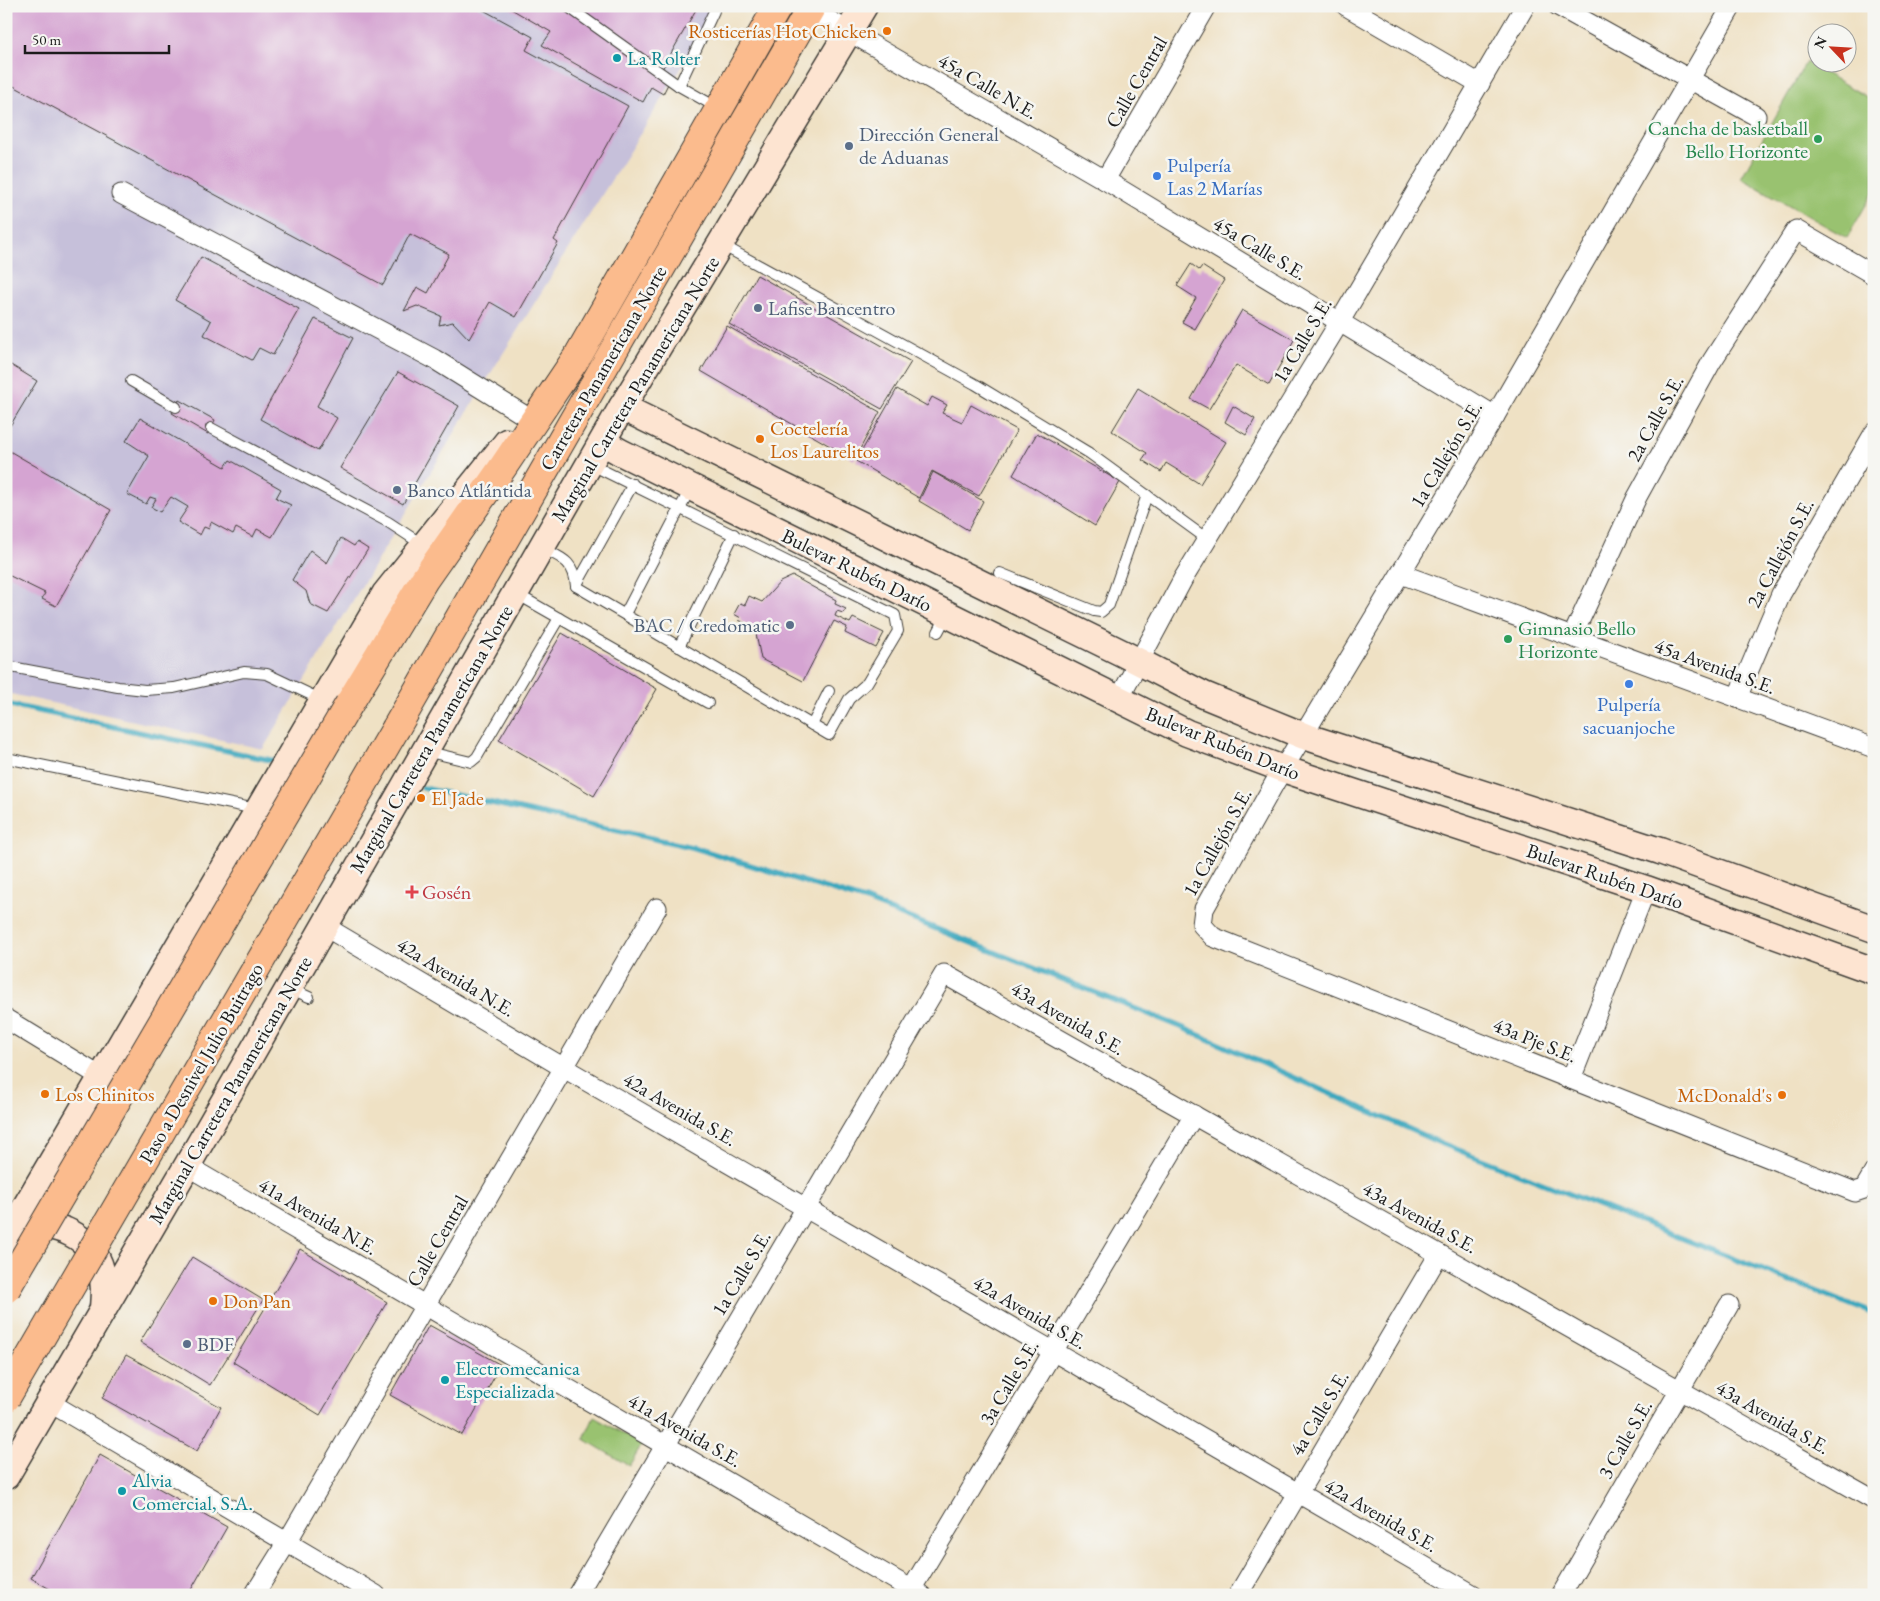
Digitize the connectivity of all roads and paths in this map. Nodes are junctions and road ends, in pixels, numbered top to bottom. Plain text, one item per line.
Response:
1 (567, 6) edge
2 (778, 6) edge
3 (864, 6) edge
4 (1206, 6) edge
5 (1346, 6) edge
6 (1525, 6) edge
7 (1558, 6) edge
8 (1732, 6) edge
9 (811, 7) edge
10 (714, 11) dead end
11 (849, 30) junction
12 (1690, 79) junction
13 (1480, 84) junction
14 (679, 86) junction
15 (719, 109) junction
16 (1756, 116) dead end
17 (1105, 180) junction
18 (121, 194) dead end
19 (722, 244) junction
20 (1874, 275) edge
21 (1340, 323) junction
22 (579, 354) junction
23 (131, 381) dead end
24 (176, 407) dead end
25 (622, 407) junction
26 (1495, 416) junction
27 (527, 418) junction
28 (211, 428) dead end
29 (1874, 433) edge
30 (597, 453) junction
31 (633, 484) junction
32 (1147, 495) junction
33 (685, 498) junction
34 (734, 534) junction
35 (1207, 539) junction
36 (423, 544) junction
37 (541, 547) junction
38 (1000, 574) dead end
39 (1401, 574) junction
40 (576, 586) junction
41 (515, 593) junction
42 (625, 614) junction
43 (559, 618) junction
44 (1572, 637) junction
45 (679, 647) junction
46 (1138, 661) junction
47 (6, 666) edge
48 (829, 691) dead end
49 (1737, 698) junction
50 (1119, 699) junction
51 (322, 700) junction
52 (708, 703) dead end
53 (812, 725) junction
54 (396, 728) joint
55 (1304, 736) junction
56 (1874, 748) edge
57 (425, 752) junction
58 (6, 758) edge
59 (1283, 769) junction
60 (257, 810) junction
61 (1646, 889) junction
62 (657, 908) dead end
63 (1202, 925) joint
64 (324, 926) junction
65 (1874, 929) edge
66 (1874, 970) edge
67 (944, 974) joint
68 (6, 1019) edge
69 (564, 1068) junction
70 (101, 1077) junction
71 (1571, 1079) junction
72 (1194, 1115) junction
73 (187, 1166) junction
74 (1874, 1172) edge
75 (806, 1208) junction
76 (7, 1239) edge
77 (1439, 1254) junction
78 (6, 1289) edge
79 (426, 1305) junction
80 (1729, 1305) dead end
81 (103, 1308) junction
82 (1054, 1351) junction
83 (1680, 1390) junction
84 (6, 1398) edge
85 (49, 1402) junction
86 (666, 1445) junction
87 (6, 1476) edge
88 (1298, 1492) junction
89 (1874, 1500) edge
90 (287, 1542) junction
91 (913, 1593) edge
92 (254, 1595) edge
93 (376, 1595) edge
94 (577, 1595) edge
95 (1238, 1595) edge
96 (1474, 1595) edge
97 (1561, 1595) edge

1 - 14 lane
2 - 15 highway, Carretera Panamericana Norte
3 - 11 street, Marginal Carretera Panamericana Norte
4 - 17 street, Calle Central
5 - 13 street
6 - 13 street, 1a Calle S.E.
7 - 12 street
8 - 12 street, 1a Callejón S.E.
9 - 11 street
9 - 54 highway, Carretera Panamericana Norte
10 - 14 lane
11 - 17 street, 45a Calle N.E.
11 - 19 street, Marginal Carretera Panamericana Norte
12 - 16 street
12 - 26 street, 1a Callejón S.E.
13 - 21 street, 1a Calle S.E.
14 - 15 lane
15 - 22 highway, Carretera Panamericana Norte
17 - 21 street, 45a Calle S.E.
18 - 27 street
19 - 25 street, Marginal Carretera Panamericana Norte
19 - 32 lane
20 - 44 street, 2a Calle S.E.
21 - 26 street, 45a Calle S.E.
21 - 35 street, 1a Calle S.E.
22 - 27 street
22 - 78 highway, Carretera Panamericana Norte, bridge
23 - 24 lane
25 - 30 street, Marginal Carretera Panamericana Norte
25 - 46 street, Bulevar Rubén Darío
26 - 39 street, 1a Callejón S.E.
27 - 36 street
28 - 36 lane
29 - 49 street, 2a Callejón S.E.
30 - 31 lane
30 - 33 street, Bulevar Rubén Darío
30 - 37 street, Marginal Carretera Panamericana Norte
31 - 33 lane
31 - 40 lane
32 - 35 lane
32 - 38 lane
33 - 34 lane
33 - 42 lane
33 - 50 street, Bulevar Rubén Darío
34 - 45 lane
34 - 53 lane
35 - 46 street, 1a Calle S.E.
36 - 51 street
37 - 40 lane
37 - 41 street, Marginal Carretera Panamericana Norte
39 - 44 street, 45a Avenida S.E.
39 - 55 street, 1a Callejón S.E.
40 - 42 lane
41 - 43 lane
41 - 57 street, Marginal Carretera Panamericana Norte
42 - 45 lane
43 - 52 lane
43 - 57 lane
44 - 49 street, 45a Avenida S.E.
45 - 53 lane
46 - 50 street, 1a Calle S.E.
46 - 55 street, Bulevar Rubén Darío
47 - 51 lane
48 - 53 lane
49 - 56 street, 45a Avenida S.E.
50 - 59 street, Bulevar Rubén Darío
51 - 60 street
54 - 84 highway, Paso a Desnivel Julio Buitrago, bridge
55 - 59 street, 1a Callejón S.E.
55 - 65 street, Bulevar Rubén Darío
57 - 64 street, Marginal Carretera Panamericana Norte
58 - 60 lane
59 - 61 street, Bulevar Rubén Darío
59 - 63 street, 1a Callejón S.E.
60 - 70 street
61 - 66 street, Bulevar Rubén Darío
61 - 71 street
62 - 69 street, Calle Central
63 - 71 street, 43a Pje S.E.
64 - 69 street, 42a Avenida N.E.
64 - 73 street, Marginal Carretera Panamericana Norte
67 - 72 street, 43a Avenida S.E.
67 - 75 street, 1a Calle S.E.
68 - 70 street
69 - 75 street, 42a Avenida S.E.
69 - 79 street, Calle Central
70 - 76 street
71 - 74 street, 43a Pje S.E.
72 - 77 street, 43a Avenida S.E.
72 - 82 street, 3a Calle S.E.
73 - 79 street, 41a Avenida N.E.
73 - 81 street, Marginal Carretera Panamericana Norte
75 - 82 street, 42a Avenida S.E.
75 - 86 street, 1a Calle S.E.
76 - 81 street
77 - 83 street, 43a Avenida S.E.
77 - 88 street, 4a Calle S.E.
79 - 86 street, 41a Avenida S.E.
79 - 90 street, Calle Central
80 - 83 street, 3 Calle S.E.
81 - 85 street, Marginal Carretera Panamericana Norte
82 - 88 street, 42a Avenida S.E.
82 - 91 street, 3a Calle S.E.
83 - 89 street, 43a Avenida S.E.
83 - 97 street, 3 Calle S.E.
85 - 87 street, Marginal Carretera Panamericana Norte
85 - 90 street
86 - 91 street, 41a Avenida S.E.
86 - 94 street, 1a Calle S.E.
88 - 95 street, 4a Calle S.E.
88 - 96 street, 42a Avenida S.E.
90 - 92 street, Calle Central
90 - 93 street

